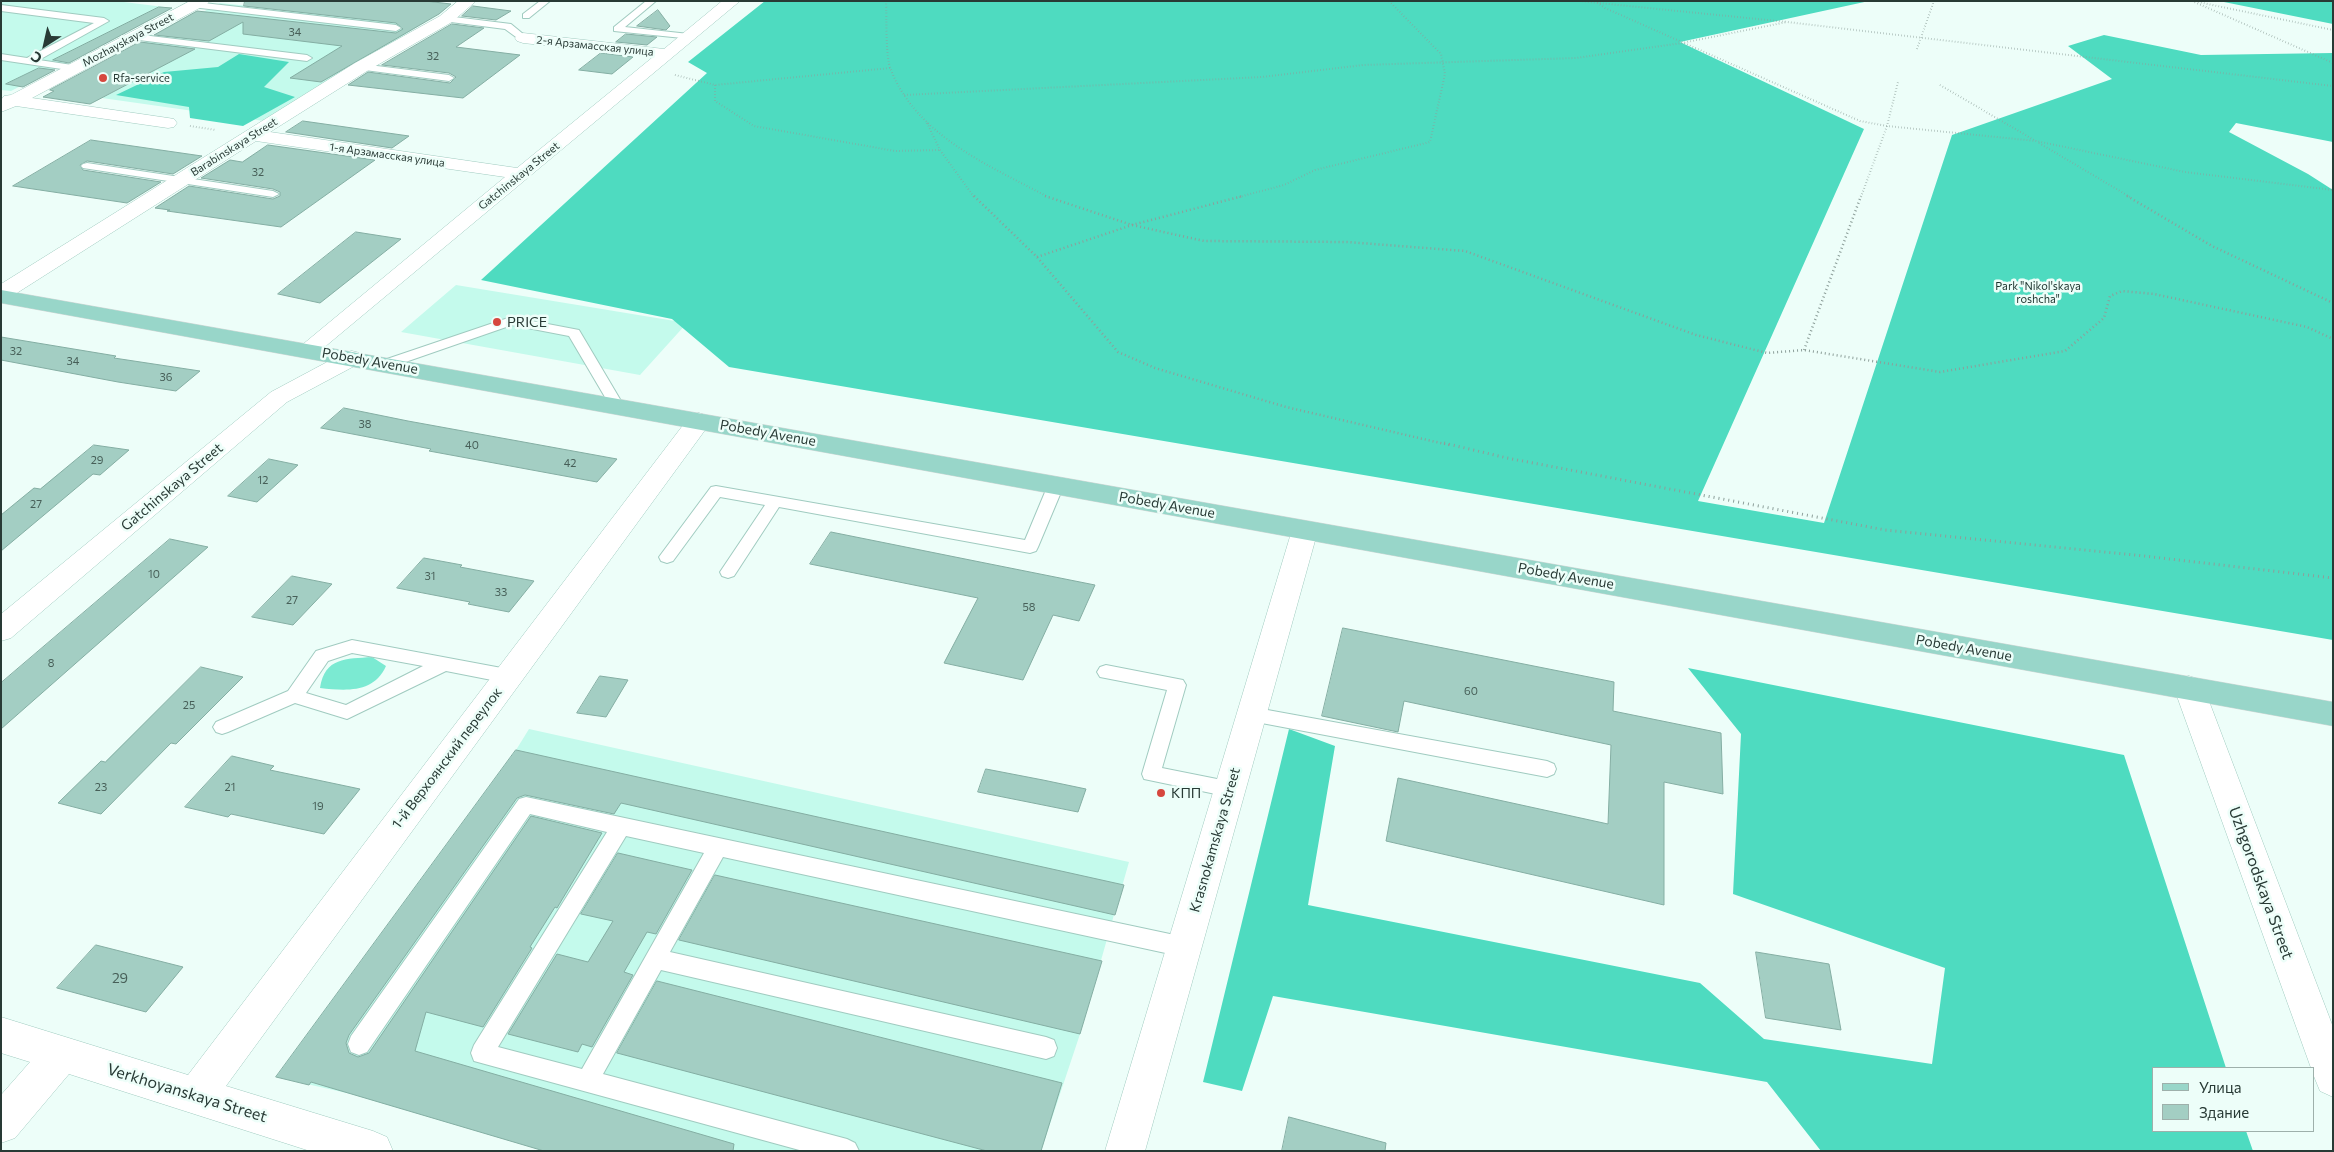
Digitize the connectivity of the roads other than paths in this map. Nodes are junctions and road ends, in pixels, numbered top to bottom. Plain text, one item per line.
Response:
1 (468, 1) edge
2 (546, 1) edge
3 (652, 1) edge
4 (732, 1) edge
5 (198, 3) edge
6 (1, 8) edge
7 (526, 16) dead end
8 (446, 19) junction
9 (396, 28) dead end
10 (134, 37) junction
11 (689, 37) junction
12 (523, 38) joint
13 (1, 57) edge
14 (307, 58) dead end
15 (663, 58) junction
16 (29, 61) junction
17 (361, 67) junction
18 (75, 68) junction
19 (449, 78) dead end
20 (6, 102) edge
21 (168, 123) road end
22 (253, 135) junction
23 (87, 166) dead end
24 (521, 174) junction
25 (181, 180) junction
26 (274, 194) dead end
27 (1, 295) edge
28 (307, 350) junction
29 (352, 358) junction
30 (386, 364) junction
31 (617, 406) junction
32 (699, 421) junction
33 (1056, 485) junction
34 (775, 501) junction
35 (1304, 530) junction
36 (666, 557) dead end
37 (728, 572) dead end
38 (1, 630) edge
39 (446, 663) junction
40 (1106, 672) dead end
41 (507, 676) junction
42 (2189, 688) junction
43 (294, 696) junction
44 (1251, 714) junction
45 (2333, 714) edge
46 (222, 727) dead end
47 (1547, 769) dead end
48 (1230, 789) junction
49 (621, 827) junction
50 (717, 849) junction
51 (1184, 947) junction
52 (656, 959) junction
53 (1, 1035) edge
54 (360, 1044) dead end
55 (1046, 1048) dead end
56 (62, 1054) junction
57 (2333, 1078) edge
58 (587, 1081) junction
59 (196, 1096) junction
60 (1, 1124) edge
61 (373, 1151) edge
62 (847, 1151) edge
63 (1125, 1151) edge

1 - 8 street, Barabinskaya Street
2 - 7 lane
3 - 11 lane
4 - 11 street, Gatchinskaya Street
5 - 9 lane
5 - 10 street, Mozhayskaya Street
6 - 16 lane
8 - 12 lane
8 - 17 street, Barabinskaya Street
10 - 14 lane
10 - 18 street, Mozhayskaya Street
11 - 15 street, Gatchinskaya Street
12 - 15 street, 2-я Арзамасская улица
13 - 16 lane
15 - 24 street, Gatchinskaya Street
16 - 18 lane
17 - 19 lane
17 - 22 street, Barabinskaya Street
18 - 20 street, Mozhayskaya Street
20 - 21 street
22 - 24 street, 1-я Арзамасская улица
22 - 25 street, Barabinskaya Street
23 - 25 lane
24 - 28 street, Gatchinskaya Street
25 - 26 lane
25 - 27 street, Barabinskaya Street
27 - 28 main road, Pobedy Avenue
28 - 29 main road, Pobedy Avenue
29 - 30 main road, Pobedy Avenue
29 - 38 street, Gatchinskaya Street
30 - 31 main road, Pobedy Avenue
30 - 31 lane
31 - 32 main road, Pobedy Avenue
32 - 33 main road, Pobedy Avenue
32 - 41 street, 1-й Верхоянский переулок
33 - 34 lane
33 - 35 main road, Pobedy Avenue
34 - 36 lane
34 - 37 lane
35 - 42 main road, Pobedy Avenue
35 - 44 street, Krasnokamskaya Street
39 - 41 lane
39 - 43 lane
39 - 43 lane
40 - 48 lane
41 - 59 street, 1-й Верхоянский переулок
42 - 45 main road, Pobedy Avenue
42 - 57 street, Uzhgorodskaya Street
43 - 46 lane
44 - 47 lane
44 - 48 street, Krasnokamskaya Street
48 - 51 street, Krasnokamskaya Street
49 - 50 lane
49 - 54 lane
49 - 58 lane
50 - 51 lane
50 - 52 lane
51 - 63 street, Krasnokamskaya Street
52 - 55 lane
52 - 58 lane
53 - 56 street, Verkhoyanskaya Street
56 - 59 street, Verkhoyanskaya Street
56 - 60 street
58 - 62 lane
59 - 61 street, Verkhoyanskaya Street

